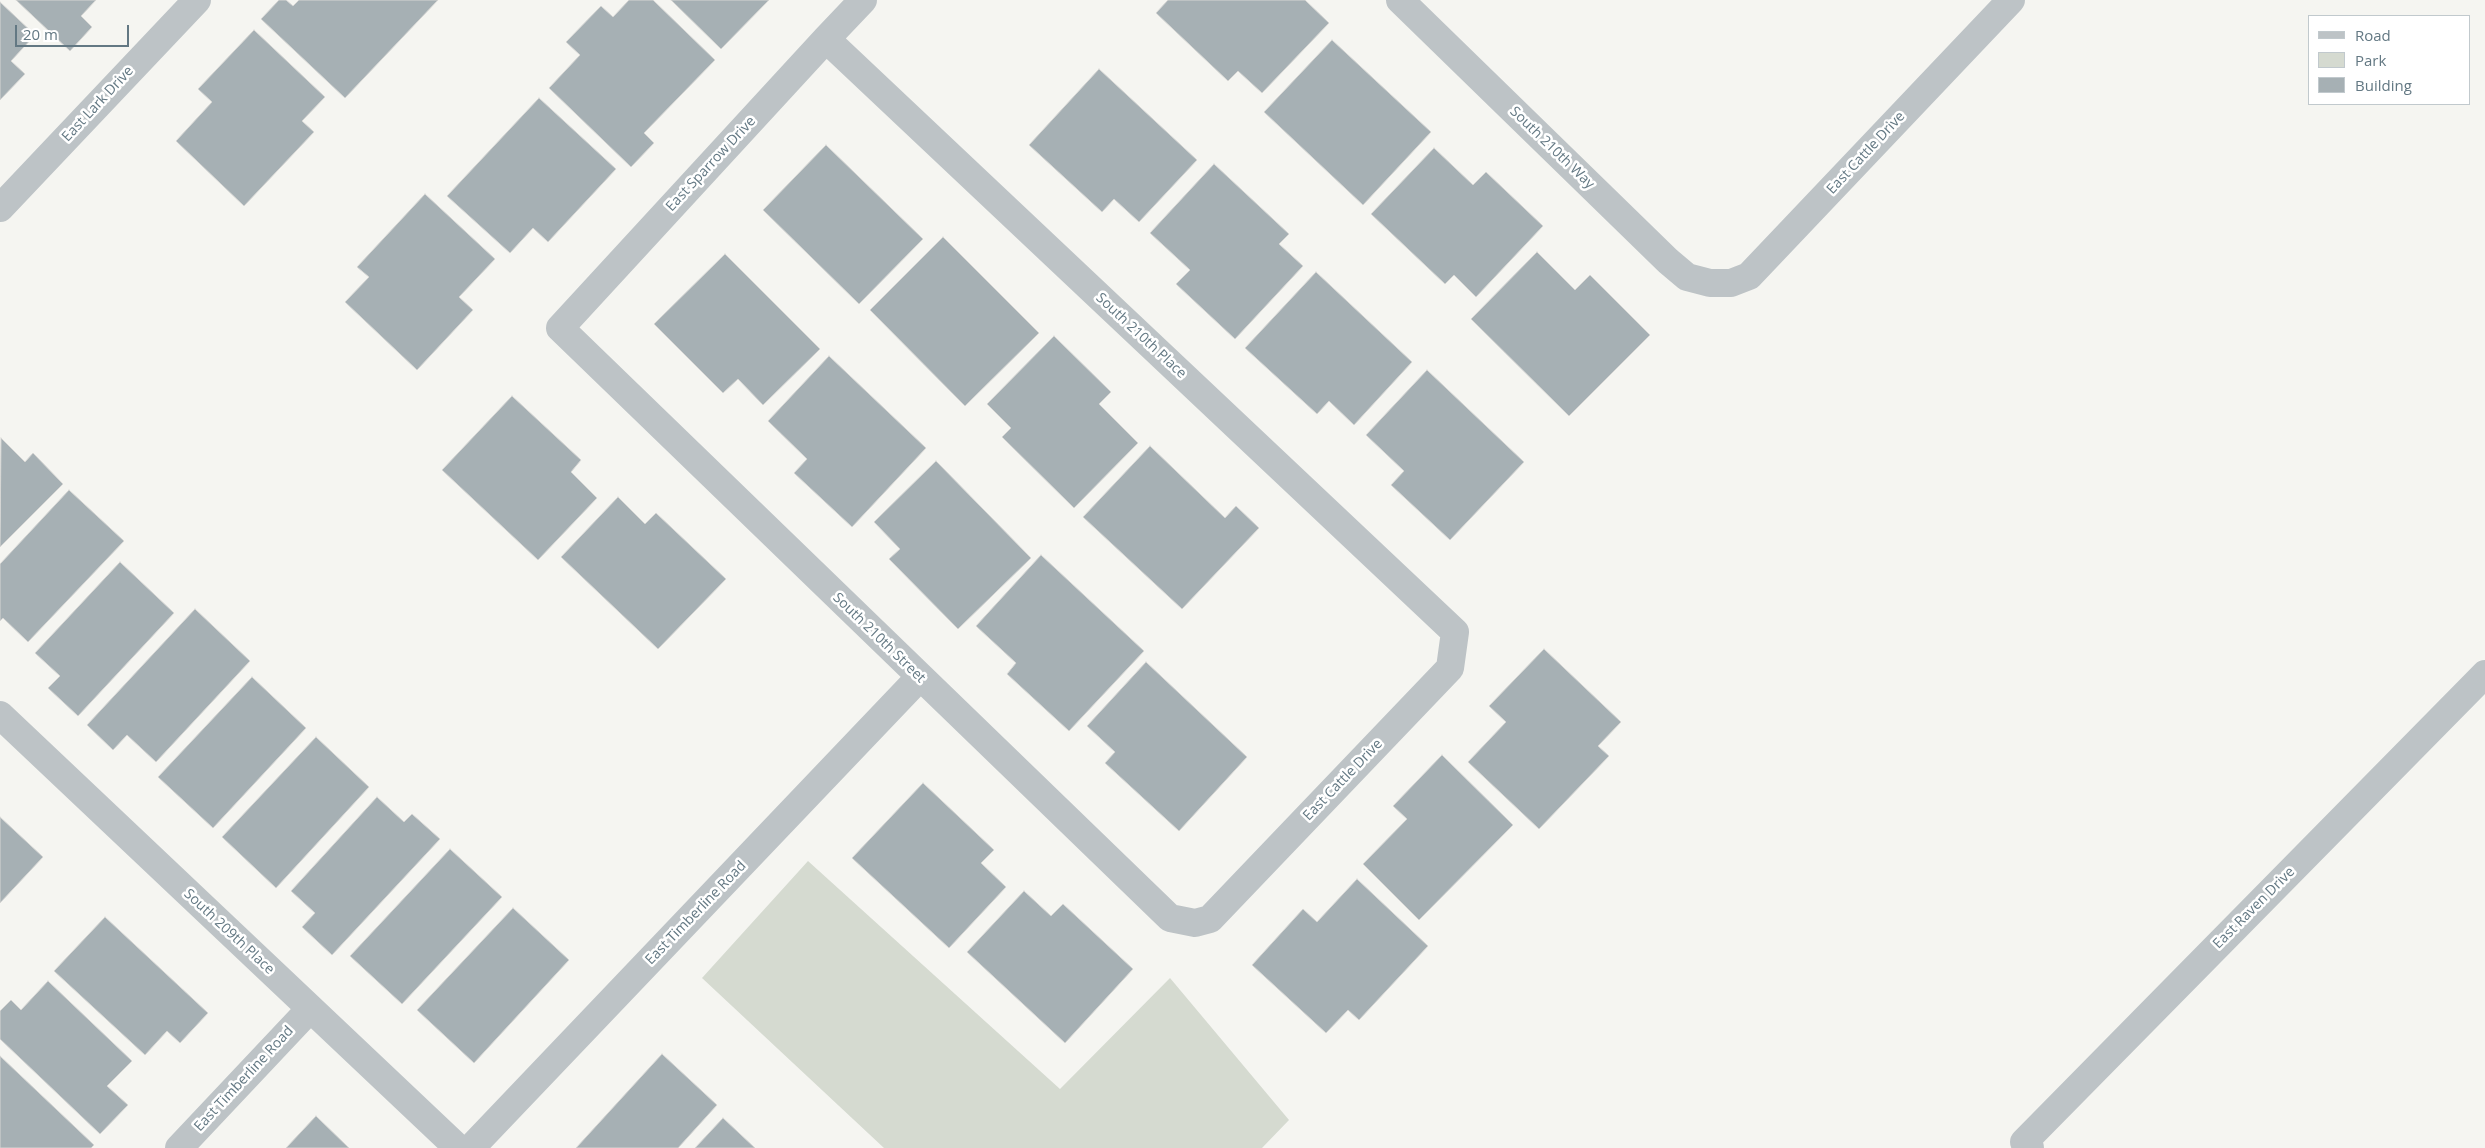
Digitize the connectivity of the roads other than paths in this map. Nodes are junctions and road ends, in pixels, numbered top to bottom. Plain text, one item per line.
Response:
1 (197, 0) edge
2 (863, 0) edge
3 (1400, 0) edge
4 (2010, 0) edge
5 (826, 40) junction
6 (0, 208) edge
7 (1710, 283) joint
8 (560, 328) joint
9 (1456, 632) joint
10 (2485, 674) edge
11 (920, 678) junction
12 (0, 715) edge
13 (1210, 919) joint
14 (310, 1009) junction
15 (2027, 1145) edge
16 (179, 1148) edge
17 (458, 1148) edge
18 (472, 1148) edge

1 - 6 street, East Lark Drive
2 - 5 street, East Sparrow Drive
3 - 7 street, South 210th Way
4 - 7 street, East Cattle Drive
5 - 8 street, East Sparrow Drive
5 - 9 street, South 210th Place
8 - 11 street, South 210th Street
9 - 13 street, East Cattle Drive
10 - 15 street, East Raven Drive
11 - 13 street, South 210th Street
11 - 18 street, East Timberline Road
12 - 14 street, South 209th Place
14 - 16 street, East Timberline Road
14 - 17 street, South 209th Place

